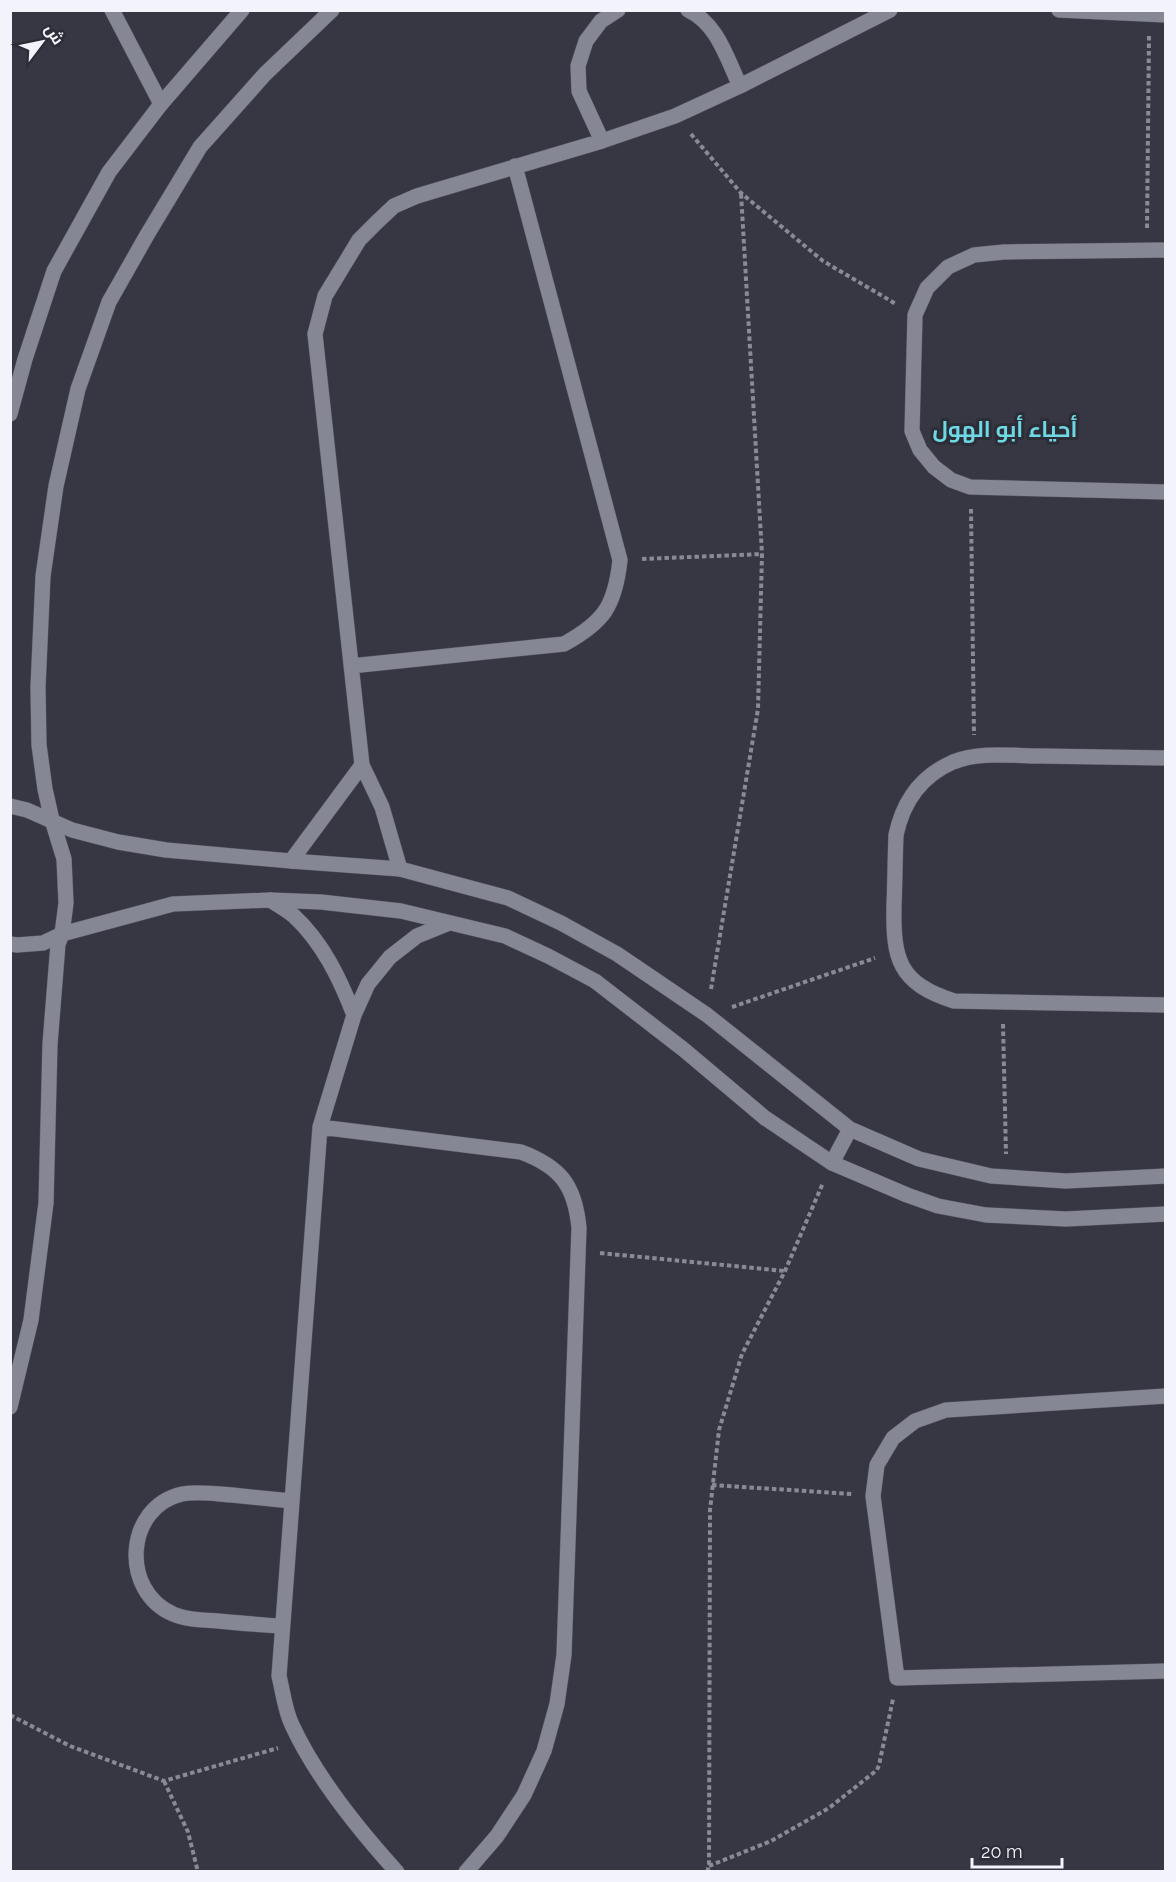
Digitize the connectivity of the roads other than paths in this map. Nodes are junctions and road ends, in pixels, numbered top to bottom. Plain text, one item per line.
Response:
1 (112, 10) edge
2 (332, 10) edge
3 (618, 10) edge
4 (688, 10) edge
5 (890, 10) edge
6 (1059, 10) edge
7 (239, 11) edge
8 (1166, 15) edge
9 (740, 87) junction
10 (160, 104) junction
11 (602, 141) junction
12 (515, 166) junction
13 (1166, 250) edge
14 (10, 414) edge
15 (1166, 492) edge
16 (351, 666) junction
17 (1166, 758) edge
18 (362, 765) junction
19 (10, 806) edge
20 (52, 820) junction
21 (291, 861) junction
22 (400, 868) junction
23 (270, 900) junction
24 (449, 923) junction
25 (62, 934) junction
26 (10, 944) edge
27 (1166, 1005) edge
28 (354, 1016) junction
29 (320, 1127) junction
30 (850, 1129) junction
31 (832, 1163) junction
32 (1166, 1176) edge
33 (1166, 1214) edge
34 (1166, 1396) edge
35 (10, 1407) edge
36 (291, 1502) junction
37 (282, 1626) junction
38 (1166, 1671) edge
39 (397, 1872) edge
40 (466, 1872) edge

1 - 10 street
2 - 20 street
3 - 11 street
4 - 9 street
5 - 9 street
6 - 8 street
7 - 10 street
9 - 11 street
10 - 14 street
11 - 12 street
12 - 16 street
12 - 16 street
13 - 15 street
16 - 18 street
17 - 27 street
18 - 21 street
18 - 22 street
19 - 20 street
20 - 21 street
20 - 25 street
21 - 22 street
22 - 30 street
23 - 24 street
23 - 25 street
23 - 28 street
24 - 28 street
24 - 31 street
25 - 26 street
25 - 35 street
28 - 29 street
29 - 36 street
29 - 40 street
30 - 31 street
30 - 32 street
31 - 33 street
34 - 38 street
36 - 37 street
36 - 37 street
37 - 39 street

